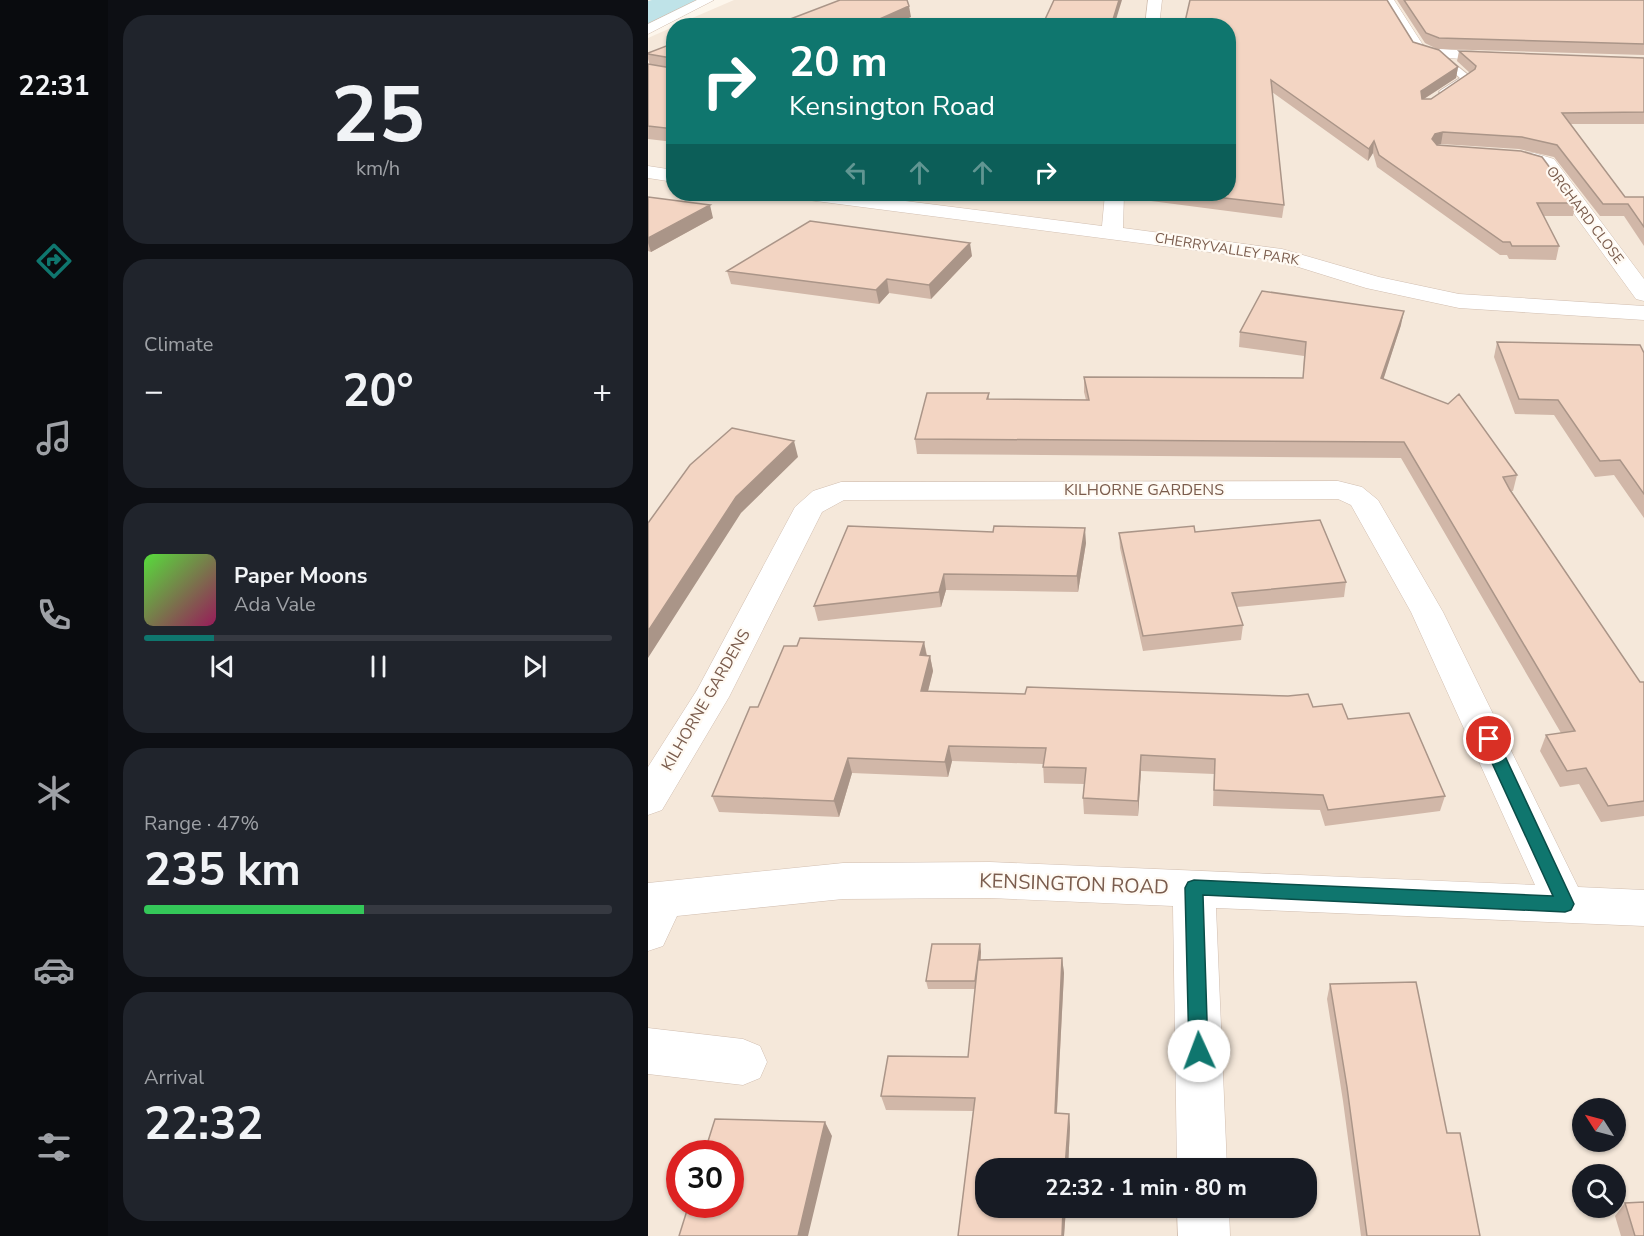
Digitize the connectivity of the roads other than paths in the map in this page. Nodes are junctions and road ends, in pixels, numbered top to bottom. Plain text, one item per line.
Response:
1 (707, 0) edge
2 (1155, 0) edge
3 (1387, 0) edge
4 (672, 18) edge
5 (1153, 18) edge
6 (666, 21) edge
7 (648, 30) edge
8 (1441, 56) junction
9 (1513, 59) edge
10 (1433, 100) edge
11 (1485, 154) edge
12 (648, 172) edge
13 (666, 175) edge
14 (864, 201) edge
15 (1114, 201) edge
16 (1112, 232) junction
17 (1644, 294) edge
18 (1644, 313) edge
19 (648, 799) edge
20 (1194, 888) junction
21 (1565, 904) junction
22 (1644, 908) edge
23 (653, 911) edge
24 (648, 1051) edge
25 (743, 1062) dead end
26 (1202, 1158) edge
27 (1203, 1218) edge
28 (1204, 1236) edge

1 - 4 street
2 - 5 street
3 - 8 street
6 - 7 street
8 - 9 street
8 - 10 lane
11 - 17 street, ORCHARD CLOSE
12 - 13 street
14 - 16 street, CHERRYVALLEY PARK
15 - 16 street
16 - 18 street, CHERRYVALLEY PARK
19 - 21 street, KILHORNE GARDENS
20 - 21 street, KENSINGTON ROAD
20 - 23 street, KENSINGTON ROAD
20 - 26 street
21 - 22 street, KENSINGTON ROAD
24 - 25 street
27 - 28 street

